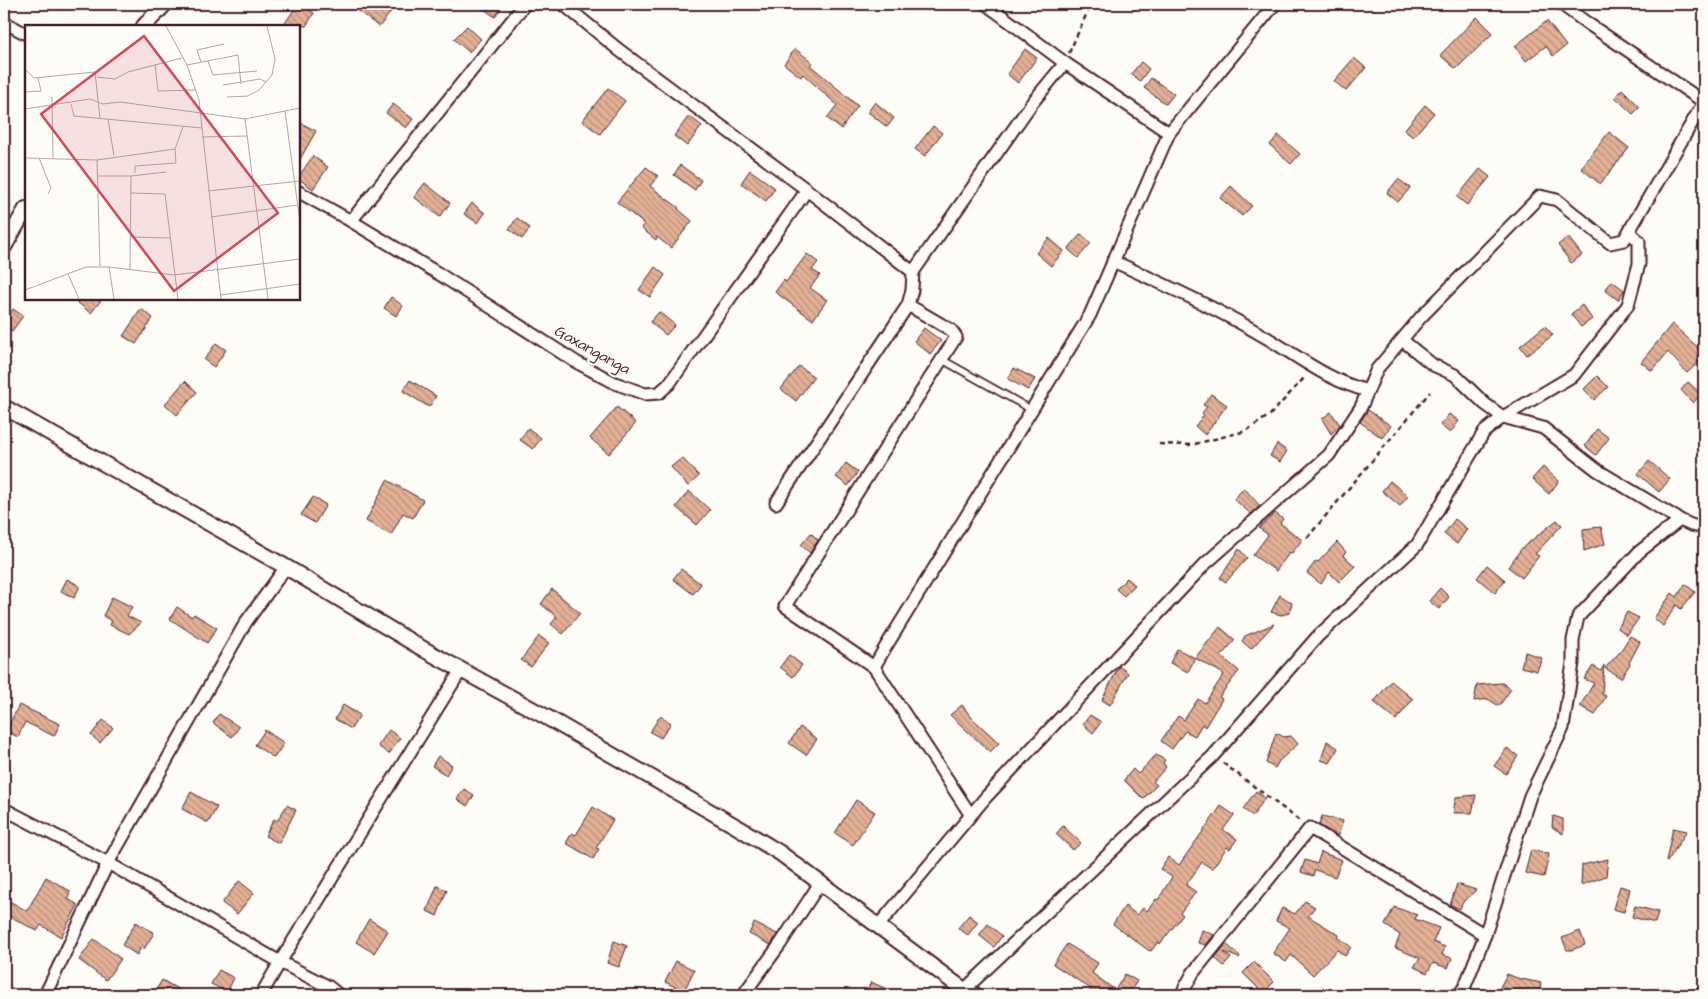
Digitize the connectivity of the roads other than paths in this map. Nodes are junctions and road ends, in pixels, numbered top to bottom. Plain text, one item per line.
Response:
1 (165, 4) edge
2 (526, 4) edge
3 (563, 4) edge
4 (986, 4) edge
5 (1275, 4) edge
6 (1561, 4) edge
7 (4, 22) edge
8 (145, 25) edge
9 (25, 33) edge
10 (1065, 63) junction
11 (1704, 102) edge
12 (1168, 133) junction
13 (807, 190) junction
14 (300, 193) edge
15 (25, 211) edge
16 (350, 221) junction
17 (1630, 232) junction
18 (4, 247) edge
19 (1113, 261) junction
20 (913, 272) junction
21 (908, 305) junction
22 (1402, 340) junction
23 (941, 359) junction
24 (1368, 391) junction
25 (4, 407) edge
26 (1032, 410) junction
27 (1503, 417) junction
28 (776, 502) dead end
29 (1680, 520) junction
30 (1704, 528) edge
31 (286, 567) junction
32 (874, 667) junction
33 (460, 670) junction
34 (4, 809) edge
35 (970, 814) junction
36 (108, 863) junction
37 (820, 882) junction
38 (878, 926) junction
39 (1486, 935) junction
40 (280, 962) junction
41 (966, 993) edge
42 (45, 995) edge
43 (262, 995) edge
44 (339, 995) edge
45 (743, 995) edge
46 (1181, 995) edge
47 (1459, 995) edge

1 - 8 street
2 - 16 street
3 - 13 street
4 - 10 street
5 - 12 street
6 - 11 street
7 - 9 street
10 - 12 street
10 - 20 street
11 - 17 street
12 - 19 street
13 - 16 street, Gaxanganga
13 - 20 street
14 - 16 street, Gaxanganga
15 - 18 street
17 - 22 street
17 - 27 street
19 - 24 street
19 - 26 street
20 - 21 street
21 - 23 street
21 - 28 street
22 - 24 street
22 - 27 street
23 - 26 lane
23 - 32 street
24 - 35 street
25 - 31 street
26 - 32 street
27 - 29 street
27 - 41 street
29 - 30 street
29 - 39 street
31 - 33 street
31 - 36 street
32 - 35 street
33 - 37 street
33 - 40 street
34 - 36 street
35 - 38 street
36 - 40 street
36 - 42 street
37 - 38 street
37 - 45 street
38 - 41 street
39 - 46 street
39 - 47 street
40 - 43 street
40 - 44 street

